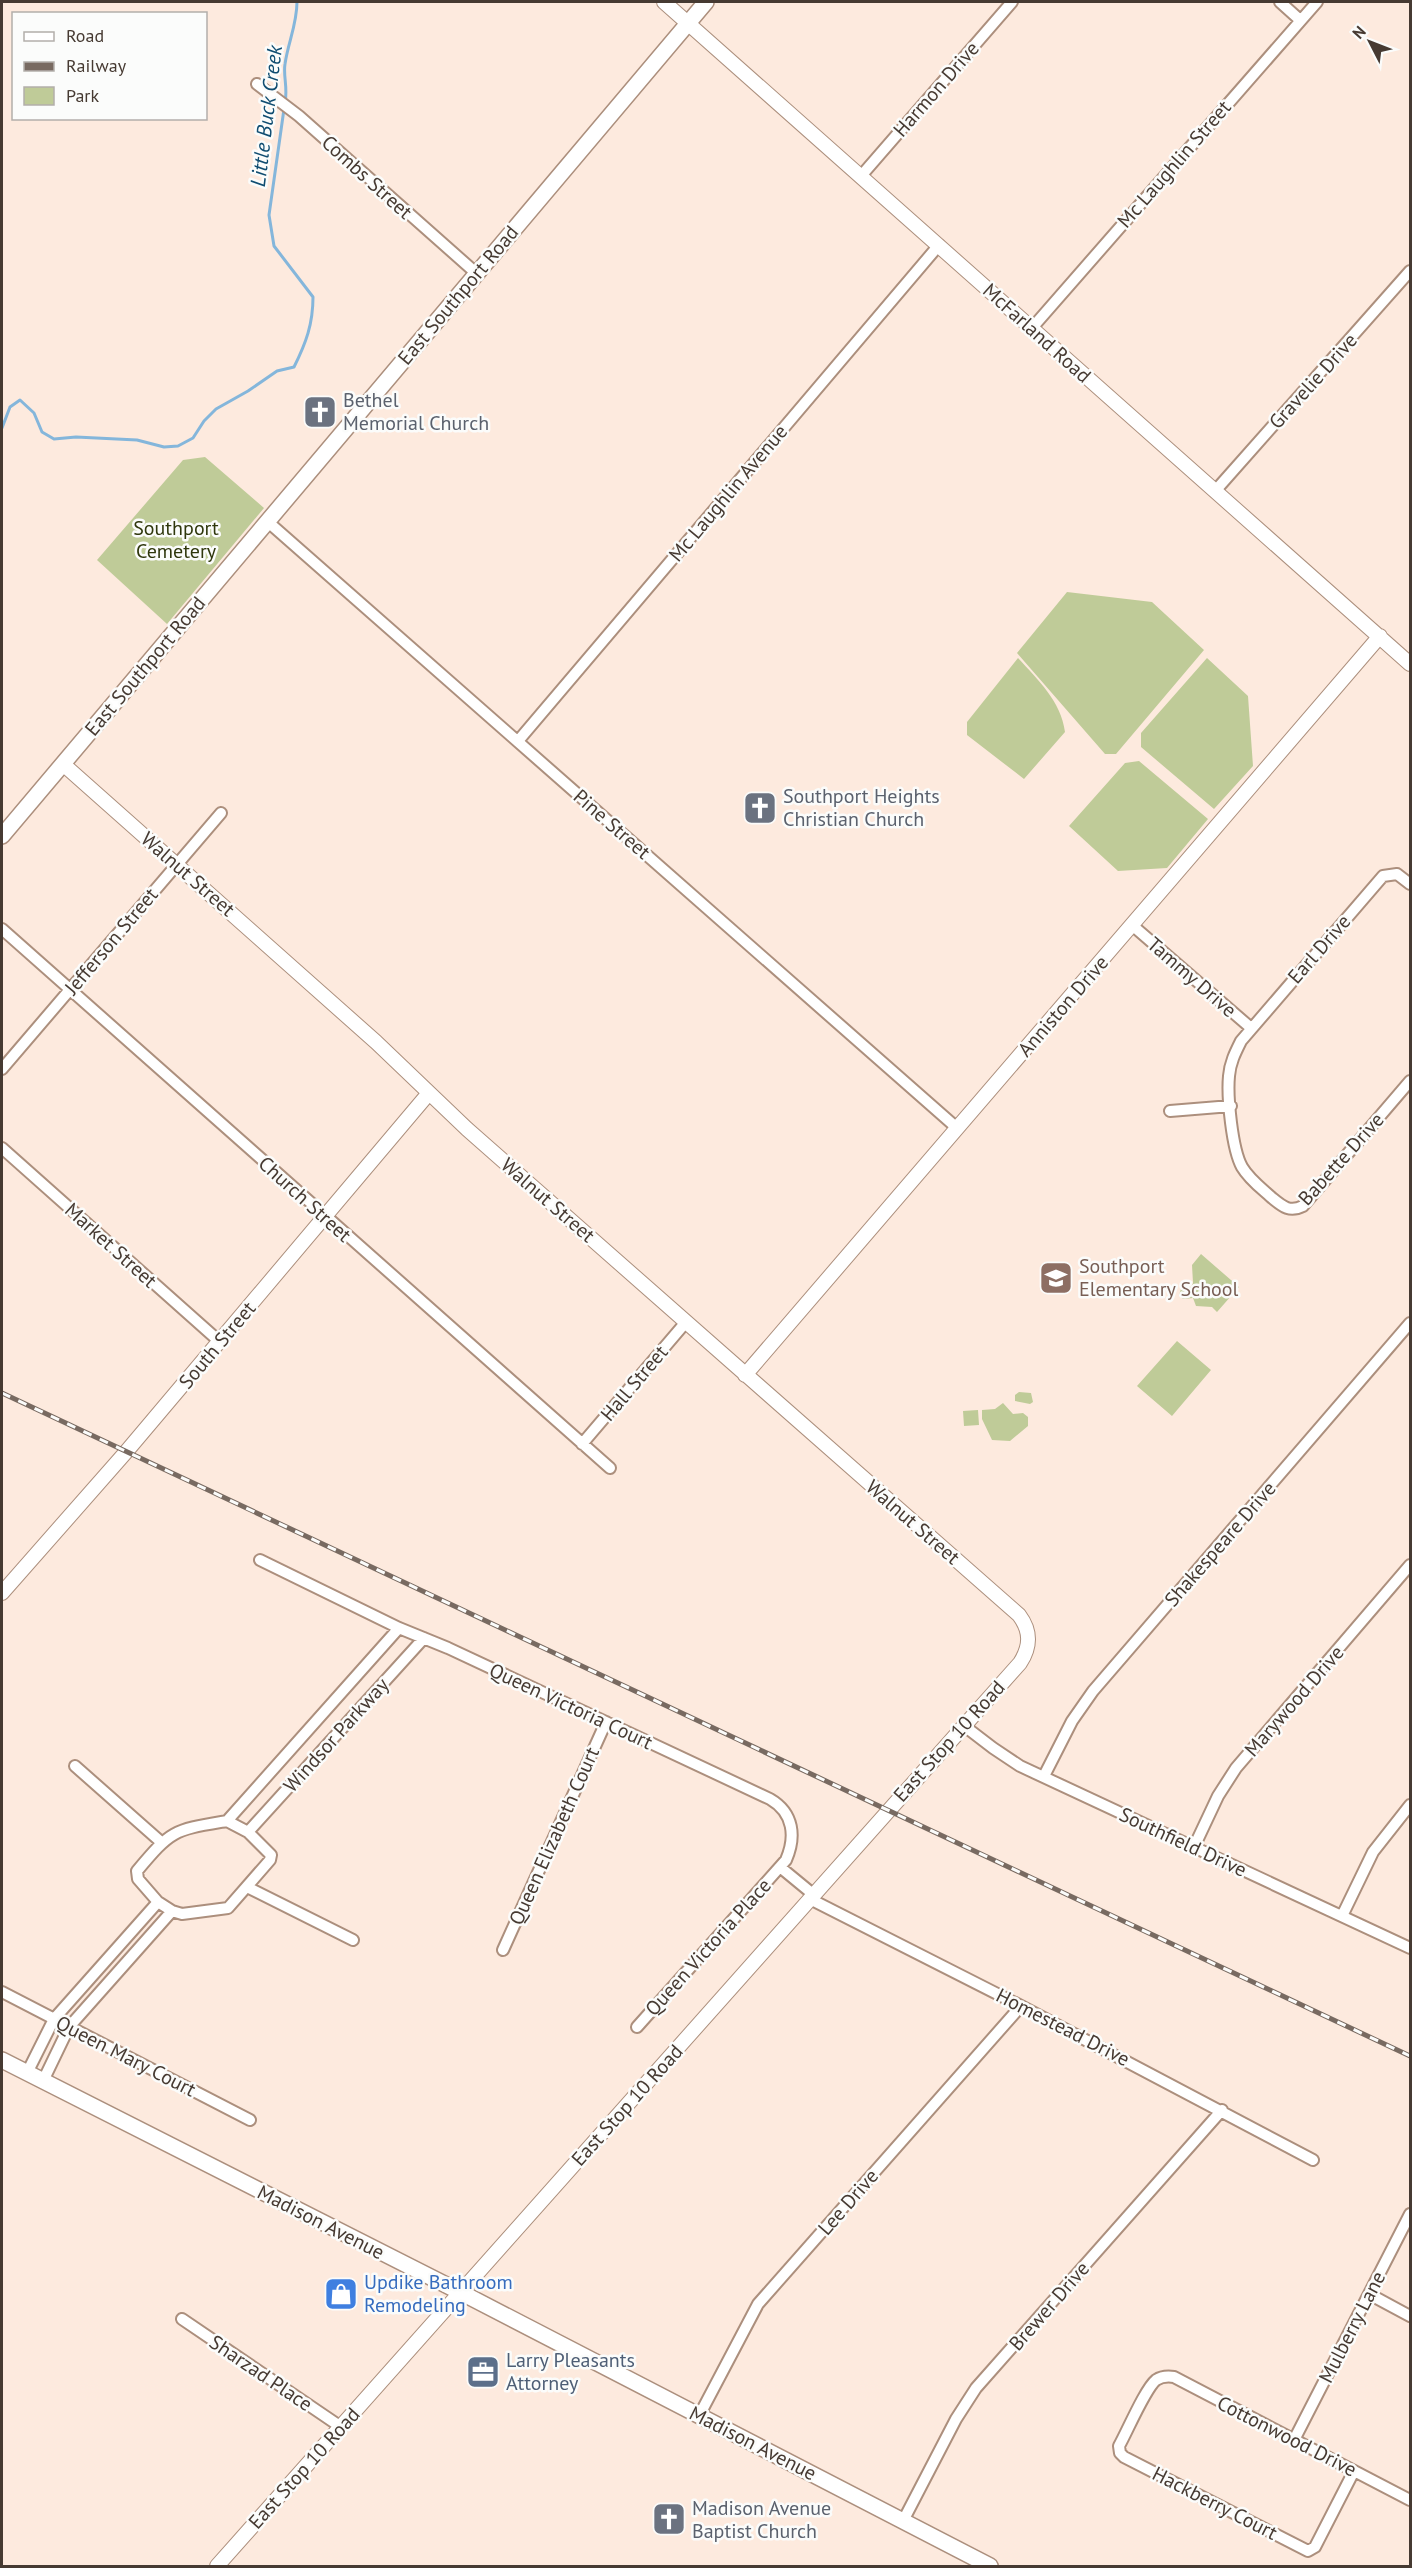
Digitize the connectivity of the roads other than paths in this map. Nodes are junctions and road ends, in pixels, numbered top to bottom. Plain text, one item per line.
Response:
1 (664, 2) edge
2 (706, 2) edge
3 (1012, 2) edge
4 (1280, 2) edge
5 (1317, 2) edge
6 (1300, 20) junction
7 (688, 22) junction
8 (257, 84) dead end
9 (861, 176) junction
10 (939, 245) junction
11 (1410, 271) edge
12 (476, 273) junction
13 (1032, 327) junction
14 (1216, 490) junction
15 (267, 521) junction
16 (1380, 636) junction
17 (1410, 664) edge
18 (518, 741) junction
19 (63, 764) junction
20 (221, 813) dead end
21 (2, 836) edge
22 (176, 863) junction
23 (1410, 884) edge
24 (1132, 925) junction
25 (2, 929) edge
26 (70, 990) junction
27 (1251, 1028) junction
28 (2, 1069) edge
29 (1410, 1081) edge
30 (429, 1093) junction
31 (1231, 1107) junction
32 (1170, 1111) dead end
33 (957, 1128) junction
34 (2, 1148) edge
35 (1294, 1209) joint
36 (325, 1216) junction
37 (686, 1322) junction
38 (1410, 1323) edge
39 (220, 1342) junction
40 (745, 1375) junction
41 (582, 1444) junction
42 (610, 1468) dead end
43 (260, 1560) dead end
44 (1410, 1565) edge
45 (2, 1593) edge
46 (399, 1628) junction
47 (424, 1638) junction
48 (1029, 1639) joint
49 (606, 1722) junction
50 (963, 1725) junction
51 (75, 1766) dead end
52 (1044, 1776) junction
53 (1410, 1804) edge
54 (227, 1821) junction
55 (248, 1832) junction
56 (161, 1842) junction
57 (1194, 1847) junction
58 (780, 1867) junction
59 (247, 1887) junction
60 (812, 1897) junction
61 (158, 1902) junction
62 (172, 1911) junction
63 (1342, 1916) junction
64 (353, 1940) dead end
65 (1410, 1948) edge
66 (503, 1950) dead end
67 (2, 1992) edge
68 (1021, 2006) junction
69 (54, 2019) junction
70 (69, 2027) junction
71 (637, 2027) dead end
72 (2, 2060) edge
73 (27, 2073) junction
74 (43, 2081) junction
75 (1222, 2110) junction
76 (250, 2120) dead end
77 (1313, 2160) dead end
78 (1410, 2214) edge
79 (462, 2293) junction
80 (1369, 2294) junction
81 (1410, 2316) edge
82 (182, 2319) dead end
83 (1163, 2376) joint
84 (699, 2416) junction
85 (341, 2427) junction
86 (1294, 2440) junction
87 (1354, 2471) junction
88 (1410, 2500) edge
89 (903, 2521) junction
90 (217, 2566) edge
91 (990, 2566) edge

1 - 7 street, McFarland Road
2 - 7 main road, East Southport Road
3 - 9 street, Harmon Drive
4 - 6 street
5 - 6 street, Mc Laughlin Street
6 - 13 street, Mc Laughlin Street
7 - 9 street, McFarland Road
7 - 12 main road, East Southport Road
8 - 12 street, Combs Street
9 - 10 street, McFarland Road
10 - 13 street, McFarland Road
10 - 18 street, Mc Laughlin Avenue
11 - 14 street, Gravelie Drive
12 - 15 main road, East Southport Road
13 - 14 street, McFarland Road
14 - 16 street, McFarland Road
15 - 18 street, Pine Street
15 - 19 main road, East Southport Road
16 - 17 street, McFarland Road
16 - 24 street, Anniston Drive
18 - 33 street, Pine Street
19 - 21 main road, East Southport Road
19 - 22 street, Walnut Street
20 - 22 street, Jefferson Street
22 - 26 street, Jefferson Street
22 - 30 street, Walnut Street
23 - 27 street, Earl Drive
24 - 27 street, Tammy Drive
24 - 33 street, Anniston Drive
25 - 26 street, Church Street
26 - 28 street, Jefferson Street
26 - 36 street, Church Street
27 - 31 street, Tammy Drive
29 - 35 street, Babette Drive
30 - 36 street, South Street
30 - 37 street, Walnut Street
31 - 32 street
31 - 35 street, Tammy Drive
33 - 40 street, Anniston Drive
34 - 39 street, Market Street
36 - 39 street, South Street
36 - 41 street, Church Street
37 - 40 street, Walnut Street
37 - 41 street, Hall Street
38 - 52 street, Shakespeare Drive
39 - 45 street, South Street
40 - 48 street, Walnut Street
41 - 42 street, Church Street
43 - 46 street, Queen Victoria Court
44 - 57 street, Marywood Drive
46 - 47 street, Queen Victoria Court
46 - 54 street, Windsor Parkway
47 - 49 street, Queen Victoria Court
47 - 55 street, Windsor Parkway
48 - 50 street, East Stop 10 Road
49 - 58 street, Queen Victoria Court
49 - 66 street, Queen Elizabeth Court
50 - 52 street, Southfield Drive
50 - 60 street, East Stop 10 Road
51 - 56 street
52 - 57 street, Southfield Drive
53 - 63 street
54 - 55 street
54 - 56 street
55 - 59 street
56 - 61 street
57 - 63 street, Southfield Drive
58 - 60 street
58 - 71 street, Queen Victoria Place
59 - 62 street
59 - 64 street
60 - 68 street, Homestead Drive
60 - 79 street, East Stop 10 Road
61 - 62 street
61 - 69 street
62 - 70 street
63 - 65 street, Southfield Drive
67 - 69 street, Queen Mary Court
68 - 75 street, Homestead Drive
68 - 84 street, Lee Drive
69 - 70 street, Queen Mary Court
69 - 73 street
70 - 74 street
70 - 76 street, Queen Mary Court
72 - 73 main road, Madison Avenue
73 - 74 main road, Madison Avenue
74 - 79 main road, Madison Avenue
75 - 77 street, Homestead Drive
75 - 89 street, Brewer Drive
78 - 80 street, Mulberry Lane
79 - 84 main road, Madison Avenue
79 - 85 street, East Stop 10 Road
80 - 81 street
80 - 86 street, Mulberry Lane
82 - 85 street, Sharzad Place
83 - 86 street, Cottonwood Drive
83 - 87 street, Hackberry Court
84 - 89 main road, Madison Avenue
85 - 90 street, East Stop 10 Road
86 - 87 street, Cottonwood Drive
87 - 88 street, Cottonwood Drive
89 - 91 main road, Madison Avenue

